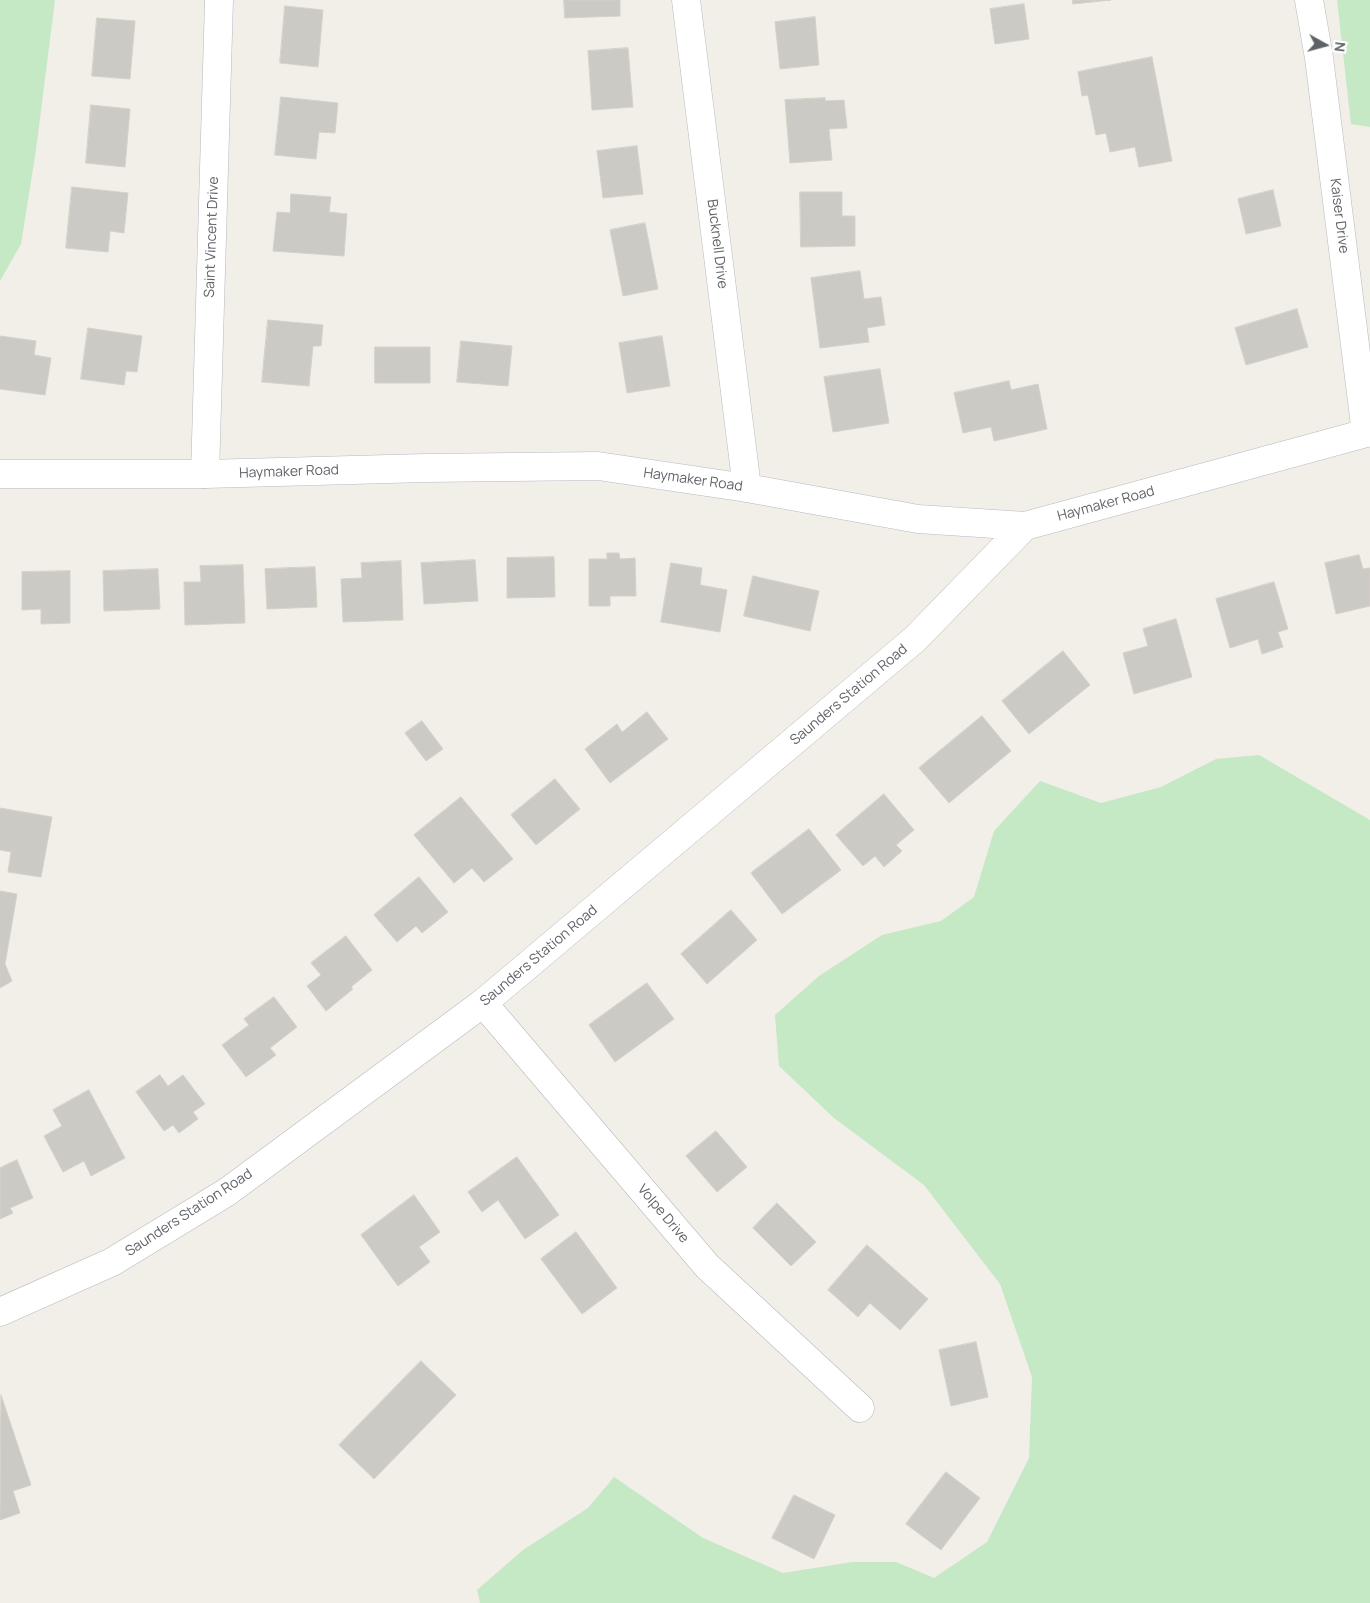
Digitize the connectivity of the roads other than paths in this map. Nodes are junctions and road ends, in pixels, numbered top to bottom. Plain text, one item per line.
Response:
1 (219, 0) edge
2 (686, 0) edge
3 (1309, 0) edge
4 (1368, 432) edge
5 (0, 474) edge
6 (204, 474) junction
7 (747, 488) junction
8 (1025, 526) junction
9 (484, 1003) junction
10 (0, 1312) edge
11 (860, 1408) dead end

1 - 6 street, Saint Vincent Drive
2 - 7 street, Bucknell Drive
3 - 4 street, Kaiser Drive
4 - 8 street, Haymaker Road
5 - 6 street, Haymaker Road
6 - 7 street, Haymaker Road
7 - 8 street, Haymaker Road
8 - 9 street, Saunders Station Road
9 - 10 street, Saunders Station Road
9 - 11 street, Volpe Drive

